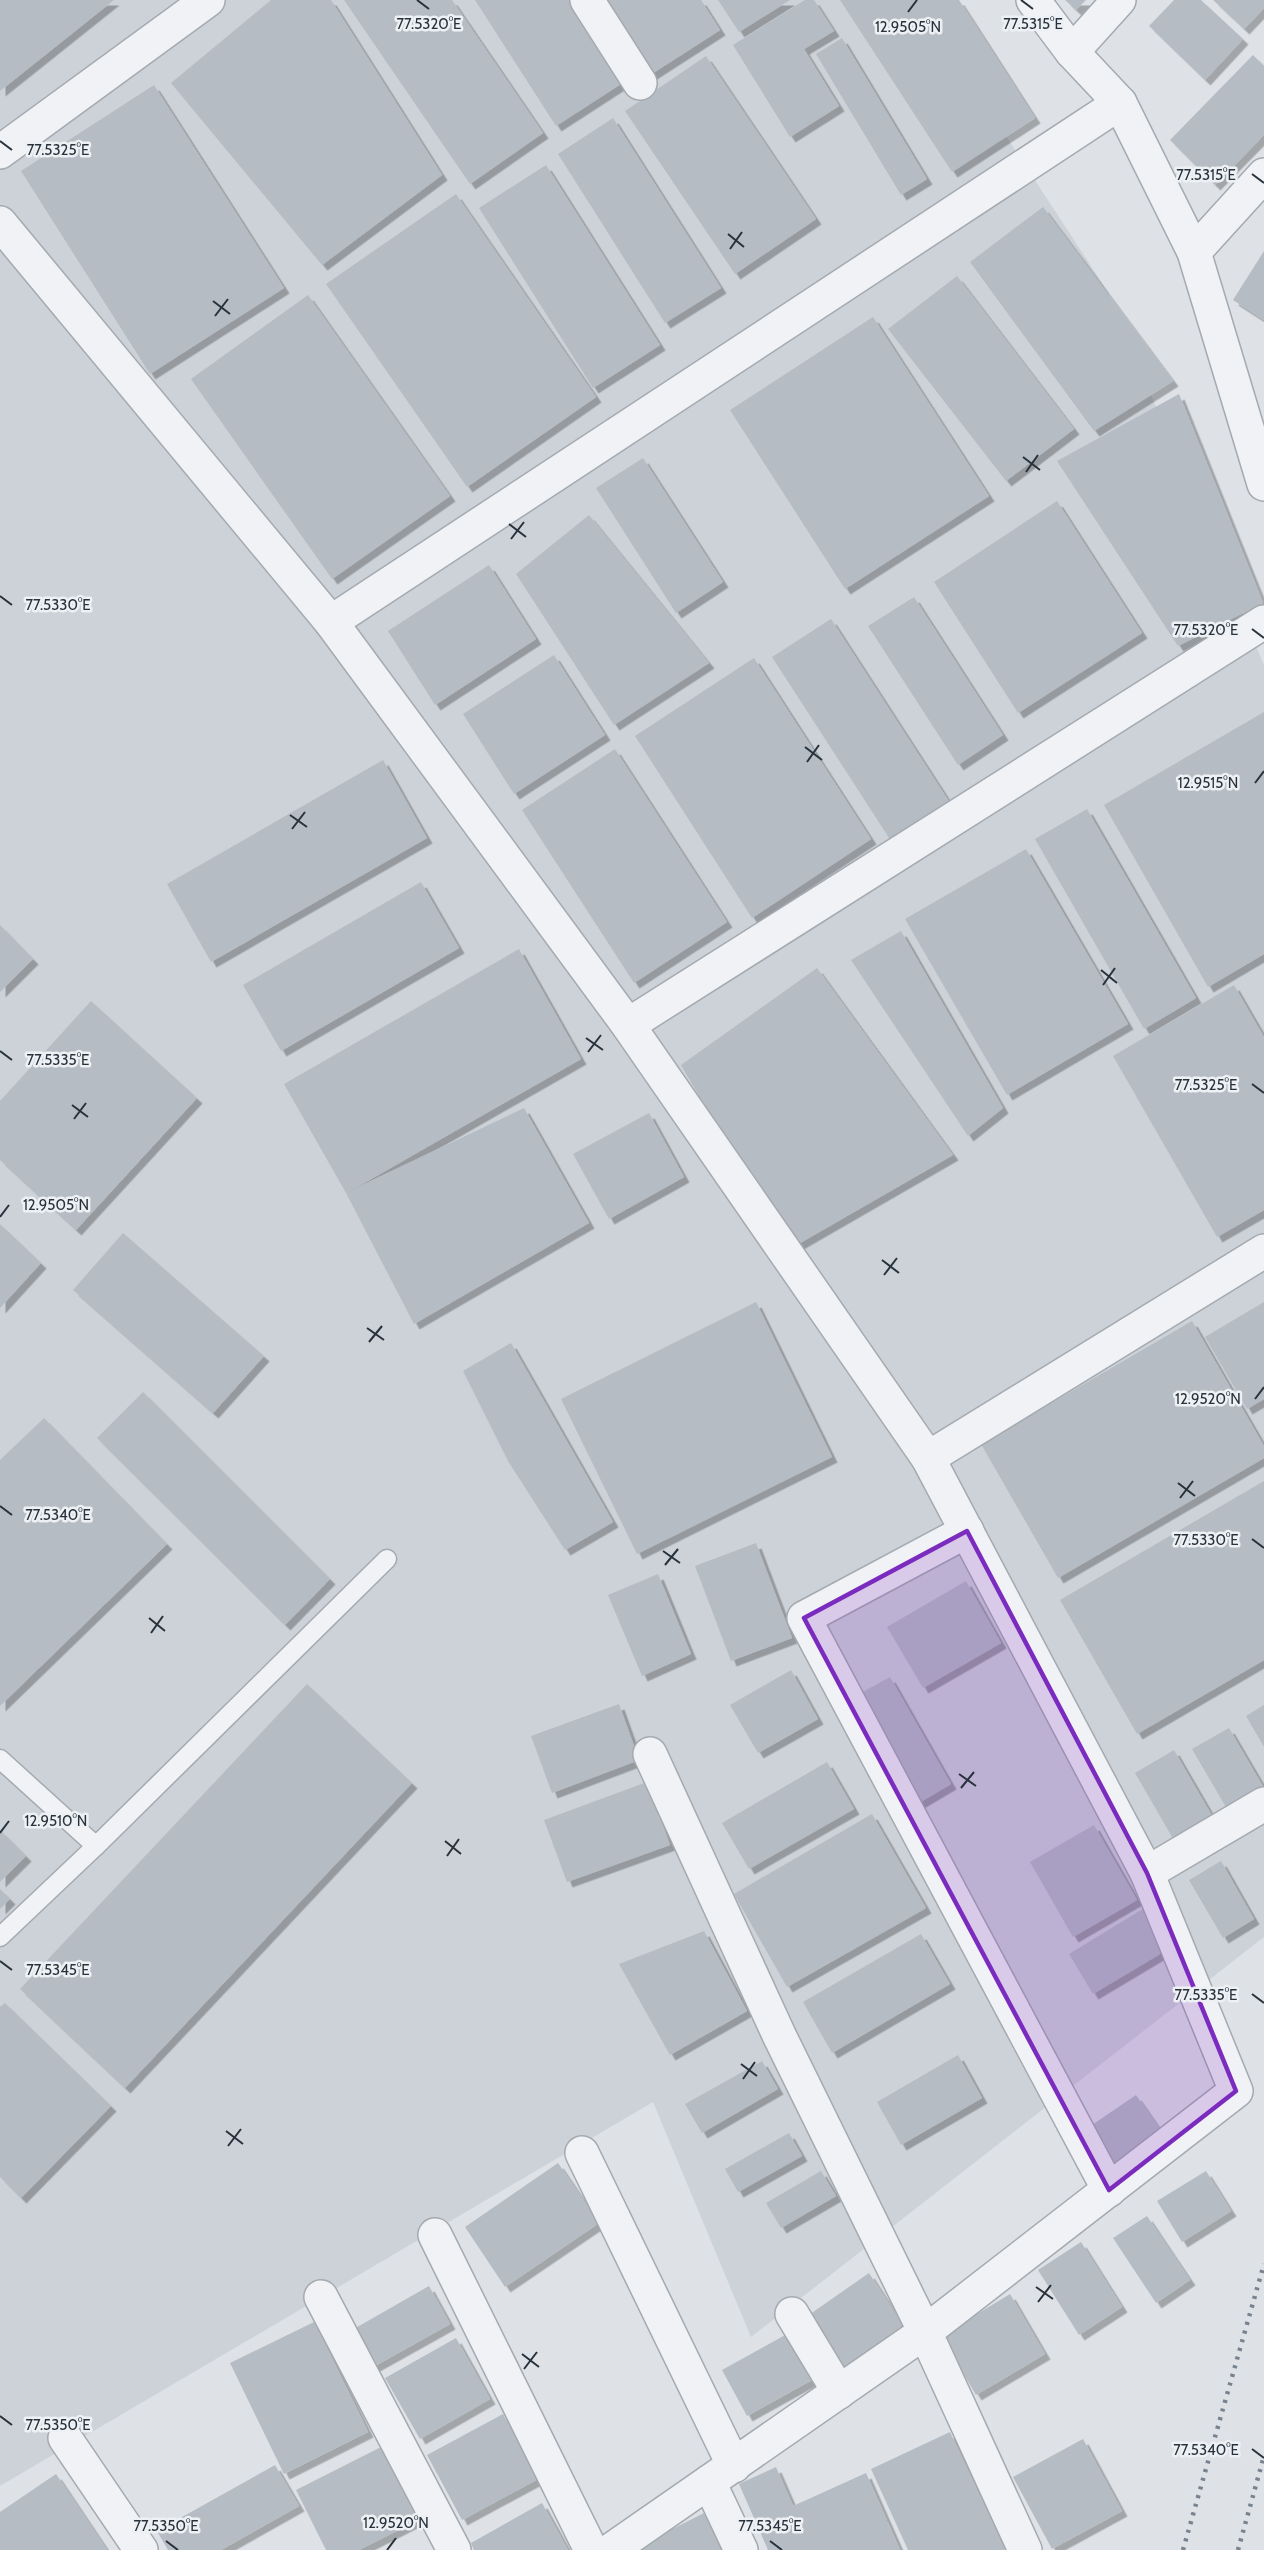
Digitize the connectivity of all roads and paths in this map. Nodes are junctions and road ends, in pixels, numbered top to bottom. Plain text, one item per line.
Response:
1 (208, 0) edge
2 (587, 0) edge
3 (1033, 0) edge
4 (1119, 0) edge
5 (1072, 52) junction
6 (640, 83) dead end
7 (1120, 103) junction
8 (0, 152) edge
9 (1264, 176) edge
10 (0, 223) edge
11 (1194, 252) junction
12 (1264, 484) edge
13 (331, 622) junction
14 (1264, 622) edge
15 (628, 1025) junction
16 (1264, 1251) edge
17 (928, 1458) junction
18 (967, 1531) junction
19 (387, 1559) dead end
20 (650, 1754) dead end
21 (0, 1759) edge
22 (1264, 1804) edge
23 (96, 1846) junction
24 (1147, 1873) junction
25 (0, 1937) edge
26 (582, 2153) dead end
27 (1109, 2190) junction
28 (435, 2235) dead end
29 (321, 2297) dead end
30 (792, 2314) dead end
31 (925, 2332) junction
32 (839, 2392) junction
33 (65, 2438) dead end
34 (722, 2474) junction
35 (141, 2550) edge
36 (454, 2550) edge
37 (591, 2550) edge
38 (611, 2550) edge
39 (741, 2550) edge
40 (1024, 2550) edge

1 - 8 street
2 - 6 street
3 - 5 street
4 - 5 street
5 - 7 street
7 - 11 street
7 - 13 street
9 - 11 street
10 - 13 street
11 - 12 street
13 - 15 street
14 - 15 street
15 - 17 street
16 - 17 street
17 - 18 street
18 - 24 street
18 - 27 street
19 - 23 lane
20 - 31 street
21 - 23 lane
22 - 24 street
23 - 25 lane
24 - 27 street
26 - 34 street
27 - 31 street
28 - 37 street
29 - 36 street
30 - 32 street
31 - 32 street
31 - 40 street
32 - 34 street
33 - 35 street
34 - 38 street
34 - 39 street

